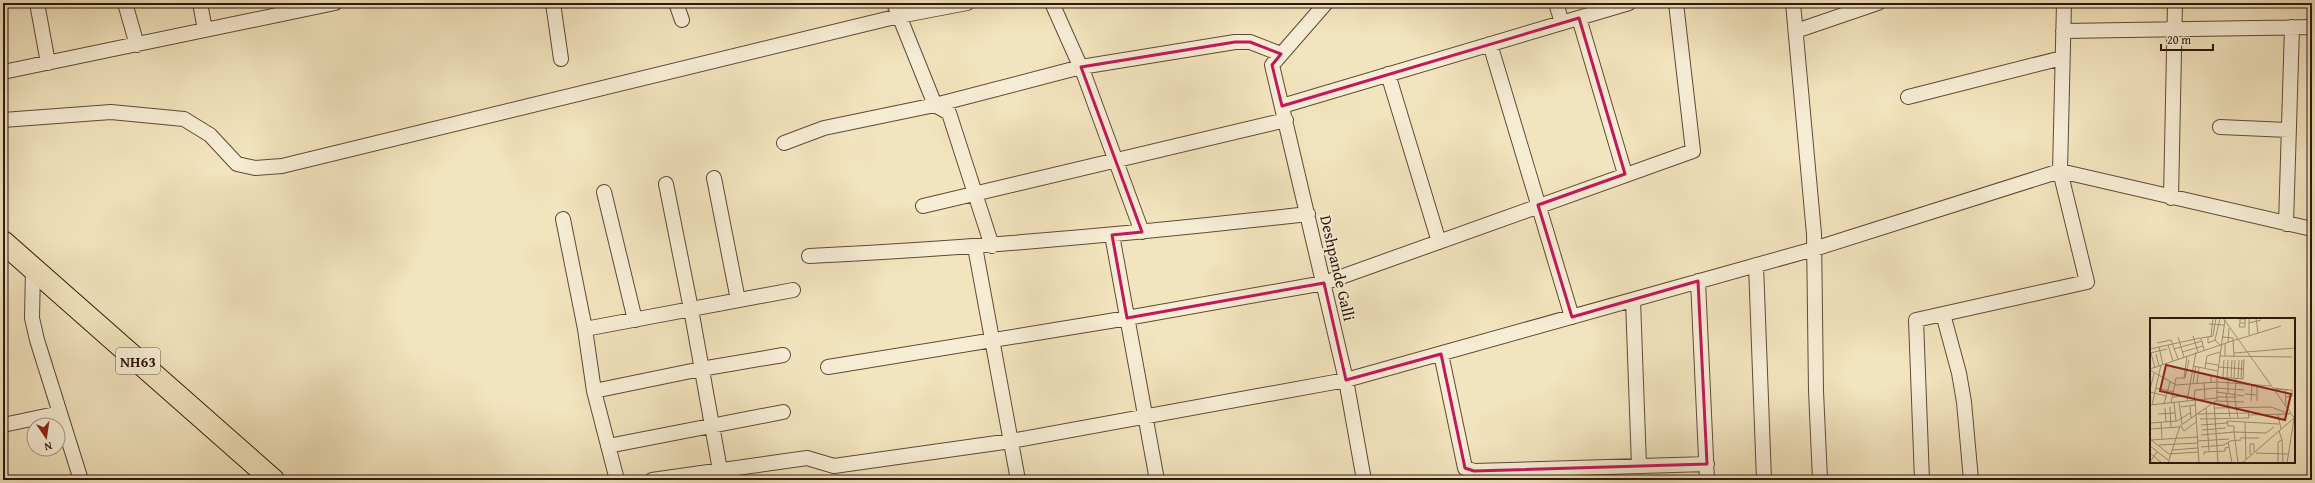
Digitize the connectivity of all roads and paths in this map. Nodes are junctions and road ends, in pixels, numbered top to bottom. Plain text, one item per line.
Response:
1 (37, 3) edge
2 (125, 3) edge
3 (200, 3) edge
4 (335, 3) edge
5 (553, 3) edge
6 (676, 3) edge
7 (894, 3) edge
8 (967, 3) edge
9 (1052, 3) edge
10 (1326, 3) edge
11 (1556, 3) edge
12 (1629, 3) edge
13 (1676, 3) edge
14 (1793, 3) edge
15 (1878, 3) edge
16 (2064, 3) edge
17 (2175, 3) edge
18 (1313, 9) edge
19 (899, 16) junction
20 (1579, 18) junction
21 (682, 20) dead end
22 (1562, 23) junction
23 (2292, 27) junction
24 (2312, 27) edge
25 (2174, 29) junction
26 (205, 30) junction
27 (1796, 31) junction
28 (2063, 31) junction
29 (1490, 44) junction
30 (137, 45) junction
31 (2062, 58) junction
32 (561, 59) dead end
33 (1276, 60) junction
34 (48, 63) junction
35 (1081, 67) junction
36 (3, 72) edge
37 (1388, 74) junction
38 (1908, 96) dead end
39 (935, 105) junction
40 (1282, 106) junction
41 (3, 120) edge
42 (1286, 120) junction
43 (2220, 127) dead end
44 (2289, 130) junction
45 (784, 143) dead end
46 (1116, 160) junction
47 (2060, 171) junction
48 (1624, 174) junction
49 (714, 178) dead end
50 (666, 184) dead end
51 (604, 192) dead end
52 (975, 193) junction
53 (2171, 198) junction
54 (923, 206) dead end
55 (1538, 206) junction
56 (1308, 214) junction
57 (563, 219) dead end
58 (2286, 224) junction
59 (2312, 229) edge
60 (1142, 232) junction
61 (1112, 236) junction
62 (3, 242) edge
63 (1439, 242) junction
64 (992, 246) junction
65 (975, 247) junction
66 (1814, 249) junction
67 (809, 256) dead end
68 (1756, 265) junction
69 (33, 269) junction
70 (1698, 281) junction
71 (1324, 283) junction
72 (793, 290) dead end
73 (738, 300) junction
74 (1633, 300) junction
75 (691, 309) junction
76 (1943, 314) junction
77 (1572, 317) junction
78 (1128, 318) junction
79 (635, 320) junction
80 (585, 329) junction
81 (992, 340) junction
82 (1441, 354) junction
83 (783, 355) dead end
84 (828, 367) dead end
85 (701, 369) junction
86 (1346, 380) junction
87 (594, 391) junction
88 (783, 412) dead end
89 (60, 413) junction
90 (1146, 416) junction
91 (3, 425) edge
92 (713, 427) junction
93 (1011, 441) junction
94 (608, 446) junction
95 (1707, 464) junction
96 (1639, 466) junction
97 (720, 470) junction
98 (81, 480) edge
99 (273, 480) edge
100 (617, 480) edge
101 (652, 480) edge
102 (1018, 480) edge
103 (1157, 480) edge
104 (1364, 480) edge
105 (1707, 480) edge
106 (1764, 480) edge
107 (1820, 480) edge
108 (1922, 480) edge
109 (1971, 480) edge

1 - 34 street
2 - 30 street
3 - 26 street
4 - 26 street
5 - 32 street
6 - 21 street
7 - 19 street
8 - 19 street
9 - 35 street
10 - 18 street
11 - 22 street
12 - 20 street
13 - 48 street
14 - 27 street
15 - 27 street
16 - 28 street
17 - 25 street
18 - 33 street
19 - 39 street
19 - 41 street
20 - 22 street
20 - 48 street
22 - 29 street
23 - 24 street
23 - 25 street
23 - 44 street
25 - 28 street
25 - 53 street
26 - 30 street
27 - 66 street
28 - 31 street
29 - 37 street
29 - 55 street
30 - 34 street
31 - 38 street
31 - 47 street
33 - 35 street
33 - 40 street, Deshpande Galli
34 - 36 street
35 - 39 street
35 - 46 street
37 - 40 street
37 - 63 street
39 - 45 street
39 - 52 street
40 - 42 street, Deshpande Galli
42 - 46 street
42 - 56 street, Deshpande Galli
43 - 44 street
44 - 58 street
46 - 52 street
46 - 60 street
47 - 53 street
47 - 66 street
47 - 76 street
48 - 55 street
49 - 73 street
50 - 75 street
51 - 79 street
52 - 54 street
52 - 64 street
53 - 58 street
55 - 63 street
55 - 77 street
56 - 60 street
56 - 71 street, Deshpande Galli
57 - 80 street
58 - 59 street
60 - 61 street
61 - 64 street
61 - 78 street
62 - 69 highway, NH63
63 - 71 street
64 - 65 street
65 - 67 street
65 - 81 street
66 - 68 street
66 - 107 street
68 - 70 street
68 - 106 street
69 - 89 street
69 - 99 highway, NH63
70 - 74 street
70 - 95 street
71 - 78 street
71 - 86 street, Deshpande Galli
72 - 73 street
73 - 75 street
74 - 77 street
74 - 96 street
75 - 79 street
75 - 85 street
76 - 108 street
76 - 109 street
77 - 82 street
78 - 81 street
78 - 90 street
79 - 80 street
80 - 87 street
81 - 84 street
81 - 93 street
82 - 86 street
82 - 96 street
83 - 85 street
85 - 87 street
85 - 92 street
86 - 90 street
86 - 104 street, Deshpande Galli
87 - 94 street
88 - 92 street
89 - 91 street
89 - 98 street
90 - 93 street
90 - 103 street
92 - 94 street
92 - 97 street
93 - 97 street
93 - 102 street
94 - 100 street
95 - 96 street
95 - 105 street
97 - 101 street

